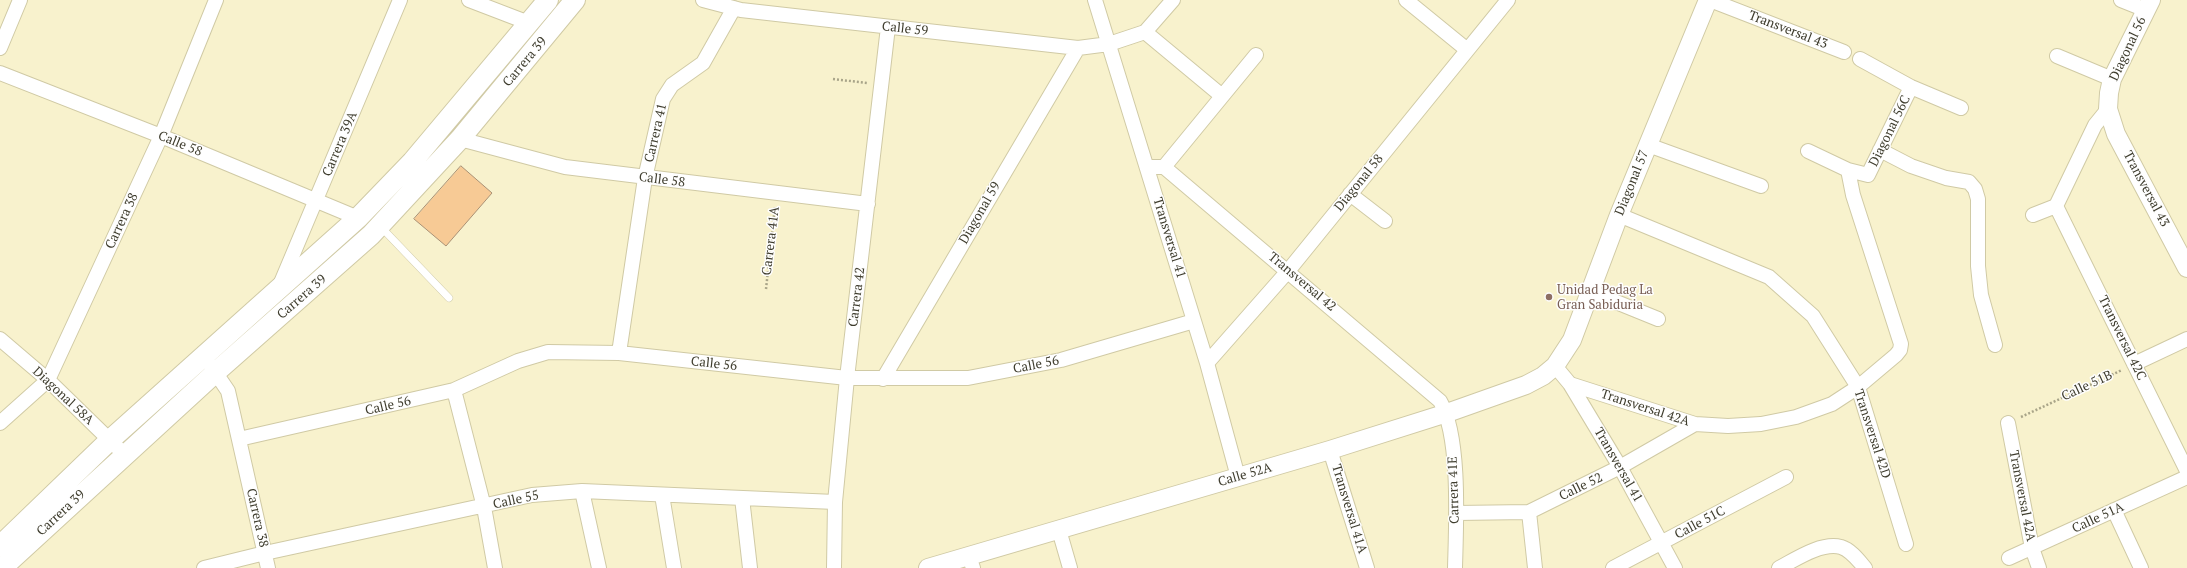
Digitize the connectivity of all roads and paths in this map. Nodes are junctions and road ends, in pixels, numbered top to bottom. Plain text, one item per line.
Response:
1 (20, 0) edge
2 (216, 0) edge
3 (400, 0) edge
4 (469, 0) edge
5 (548, 0) edge
6 (575, 0) edge
7 (703, 0) edge
8 (1095, 0) edge
9 (1173, 0) edge
10 (1508, 0) edge
11 (1709, 0) edge
12 (2121, 0) edge
13 (1414, 3) edge
14 (2149, 5) edge
15 (734, 8) junction
16 (529, 23) junction
17 (888, 27) junction
18 (1145, 32) junction
19 (1109, 44) junction
20 (0, 48) edge
21 (1078, 48) junction
22 (1466, 49) junction
23 (1844, 52) dead end
24 (1256, 55) dead end
25 (2057, 56) dead end
26 (1860, 60) dead end
27 (0, 73) edge
28 (833, 79) dead end
29 (2112, 79) junction
30 (882, 84) junction
31 (1912, 87) junction
32 (1222, 96) junction
33 (1961, 108) dead end
34 (2108, 109) junction
35 (162, 136) junction
36 (460, 139) junction
37 (1648, 145) junction
38 (1880, 150) junction
39 (1808, 151) dead end
40 (1147, 167) junction
41 (1164, 167) junction
42 (1848, 170) junction
43 (646, 178) junction
44 (1761, 186) dead end
45 (777, 193) junction
46 (1350, 194) junction
47 (316, 201) junction
48 (868, 204) junction
49 (2056, 206) junction
50 (1619, 215) junction
51 (2033, 215) dead end
52 (358, 218) junction
53 (1385, 221) dead end
54 (380, 226) junction
55 (2187, 268) edge
56 (1288, 271) junction
57 (279, 288) junction
58 (766, 289) dead end
59 (1589, 292) junction
60 (449, 298) dead end
61 (1658, 319) dead end
62 (1194, 321) junction
63 (0, 339) edge
64 (2187, 339) edge
65 (1995, 345) dead end
66 (619, 354) junction
67 (1207, 363) junction
68 (2134, 364) junction
69 (210, 365) junction
70 (1555, 366) junction
71 (847, 378) junction
72 (883, 379) junction
73 (48, 380) junction
74 (1570, 384) junction
75 (1858, 387) junction
76 (454, 390) junction
77 (1447, 413) junction
78 (0, 423) edge
79 (2008, 423) joint
80 (1695, 424) junction
81 (239, 439) junction
82 (110, 440) junction
83 (1330, 450) junction
84 (125, 455) junction
85 (1620, 467) junction
86 (2187, 472) edge
87 (1238, 477) junction
88 (1786, 477) dead end
89 (2187, 477) edge
90 (582, 491) junction
91 (662, 495) junction
92 (742, 498) junction
93 (835, 502) junction
94 (484, 507) junction
95 (2114, 510) junction
96 (1529, 512) junction
97 (1456, 513) junction
98 (1059, 530) junction
99 (1662, 543) junction
100 (1906, 544) dead end
101 (0, 546) edge
102 (2032, 548) junction
103 (265, 553) junction
104 (2009, 558) dead end
105 (971, 562) edge
106 (2, 568) edge
107 (204, 568) edge
108 (268, 568) edge
109 (495, 568) edge
110 (599, 568) edge
111 (674, 568) edge
112 (749, 568) edge
113 (834, 568) edge
114 (928, 568) edge
115 (1070, 568) edge
116 (1367, 568) edge
117 (1455, 568) edge
118 (1535, 568) edge
119 (1613, 568) edge
120 (1675, 568) edge
121 (1779, 568) edge
122 (1865, 568) edge
123 (2039, 568) edge
124 (2141, 568) edge

1 - 20 street
2 - 35 street, Carrera 38
3 - 47 street, Carrera 39A
4 - 16 street
5 - 16 main road, Carrera 39
6 - 36 main road, Carrera 39
7 - 15 street, Calle 59
8 - 19 street, Transversal 41
9 - 18 street
10 - 22 street, Diagonal 58
11 - 23 street, Transversal 43
11 - 37 street, Diagonal 57
12 - 14 street
13 - 22 street
14 - 29 street, Diagonal 56
15 - 17 street, Calle 59
15 - 43 street, Carrera 41
16 - 52 main road, Carrera 39
17 - 21 street, Calle 59
17 - 30 street, Carrera 42
18 - 19 street
18 - 32 street
19 - 21 street, Calle 59
19 - 40 street, Transversal 41
21 - 72 street, Diagonal 59
22 - 46 street, Diagonal 58
24 - 32 street
25 - 29 street
26 - 31 street
27 - 35 street, Calle 58
28 - 30 path
29 - 34 street, Diagonal 56
30 - 48 street, Carrera 42
31 - 33 street
31 - 38 street, Diagonal 56C
32 - 41 street
34 - 49 street
34 - 55 street, Transversal 43
35 - 47 street, Calle 58
35 - 73 street, Carrera 38
36 - 43 street, Calle 58
36 - 54 main road, Carrera 39
37 - 44 street
37 - 50 street, Diagonal 57
38 - 42 street, Diagonal 56C
38 - 65 street
39 - 42 street
40 - 41 street
40 - 62 street, Transversal 41
41 - 56 street, Transversal 42
42 - 75 street
43 - 45 street, Calle 58
43 - 66 street, Carrera 41
45 - 48 street, Calle 58
45 - 58 path, Carrera 41A
46 - 53 street
46 - 56 street, Diagonal 58
47 - 52 street, Calle 58
47 - 57 street, Carrera 39A
48 - 71 street, Carrera 42
49 - 51 street
49 - 68 street, Transversal 42C
50 - 59 street, Diagonal 57
50 - 75 street, Transversal 42D
52 - 57 main road, Carrera 39
54 - 60 lane
54 - 69 main road, Carrera 39
56 - 67 street, Diagonal 58
56 - 77 street, Transversal 42
57 - 69 main road, Carrera 39
59 - 61 street
59 - 70 street, Diagonal 57
62 - 67 street, Transversal 41
62 - 72 street, Calle 56
63 - 73 street, Diagonal 58A
64 - 68 street
66 - 71 street, Calle 56
66 - 76 street, Calle 56
67 - 87 street, Transversal 41
68 - 79 path, Calle 51B
68 - 86 street, Transversal 42C
69 - 81 street, Carrera 38
69 - 82 main road, Carrera 39
69 - 84 main road, Carrera 39
70 - 74 street, Transversal 41
70 - 77 street, Calle 52A
71 - 72 street, Calle 56
71 - 93 street, Carrera 42
73 - 78 street, Carrera 38
73 - 82 street, Diagonal 58A
74 - 80 street, Transversal 42A
74 - 85 street, Transversal 41
75 - 80 street, Transversal 42A
75 - 100 street, Transversal 42D
76 - 81 street, Calle 56
76 - 94 street
77 - 83 street, Calle 52A
77 - 97 street, Carrera 41E
79 - 102 street, Transversal 42A
80 - 85 street, Calle 52
81 - 103 street, Carrera 38
82 - 84 street, Diagonal 58A
82 - 101 main road, Carrera 39
83 - 87 street, Calle 52A
83 - 116 street, Transversal 41A
84 - 106 main road, Carrera 39
85 - 96 street, Calle 52
85 - 99 street, Transversal 41
87 - 98 street, Calle 52A
88 - 99 street, Calle 51C
89 - 95 street, Calle 51A
90 - 91 street, Calle 55
90 - 94 street, Calle 55
90 - 110 street
91 - 92 street, Calle 55
91 - 111 street
92 - 93 street, Calle 55
92 - 112 street
93 - 113 street, Carrera 42
94 - 103 street, Calle 55
94 - 109 street
95 - 102 street, Calle 51A
95 - 124 street
96 - 97 street, Calle 52
96 - 118 street
97 - 117 street, Carrera 41E
98 - 105 street, Calle 52A
98 - 115 street
99 - 119 street, Calle 51C
99 - 120 street, Transversal 41
102 - 104 street, Calle 51A
102 - 123 street, Transversal 42A
103 - 107 street, Calle 55
103 - 108 street, Carrera 38
105 - 114 street, Calle 52A
121 - 122 street

